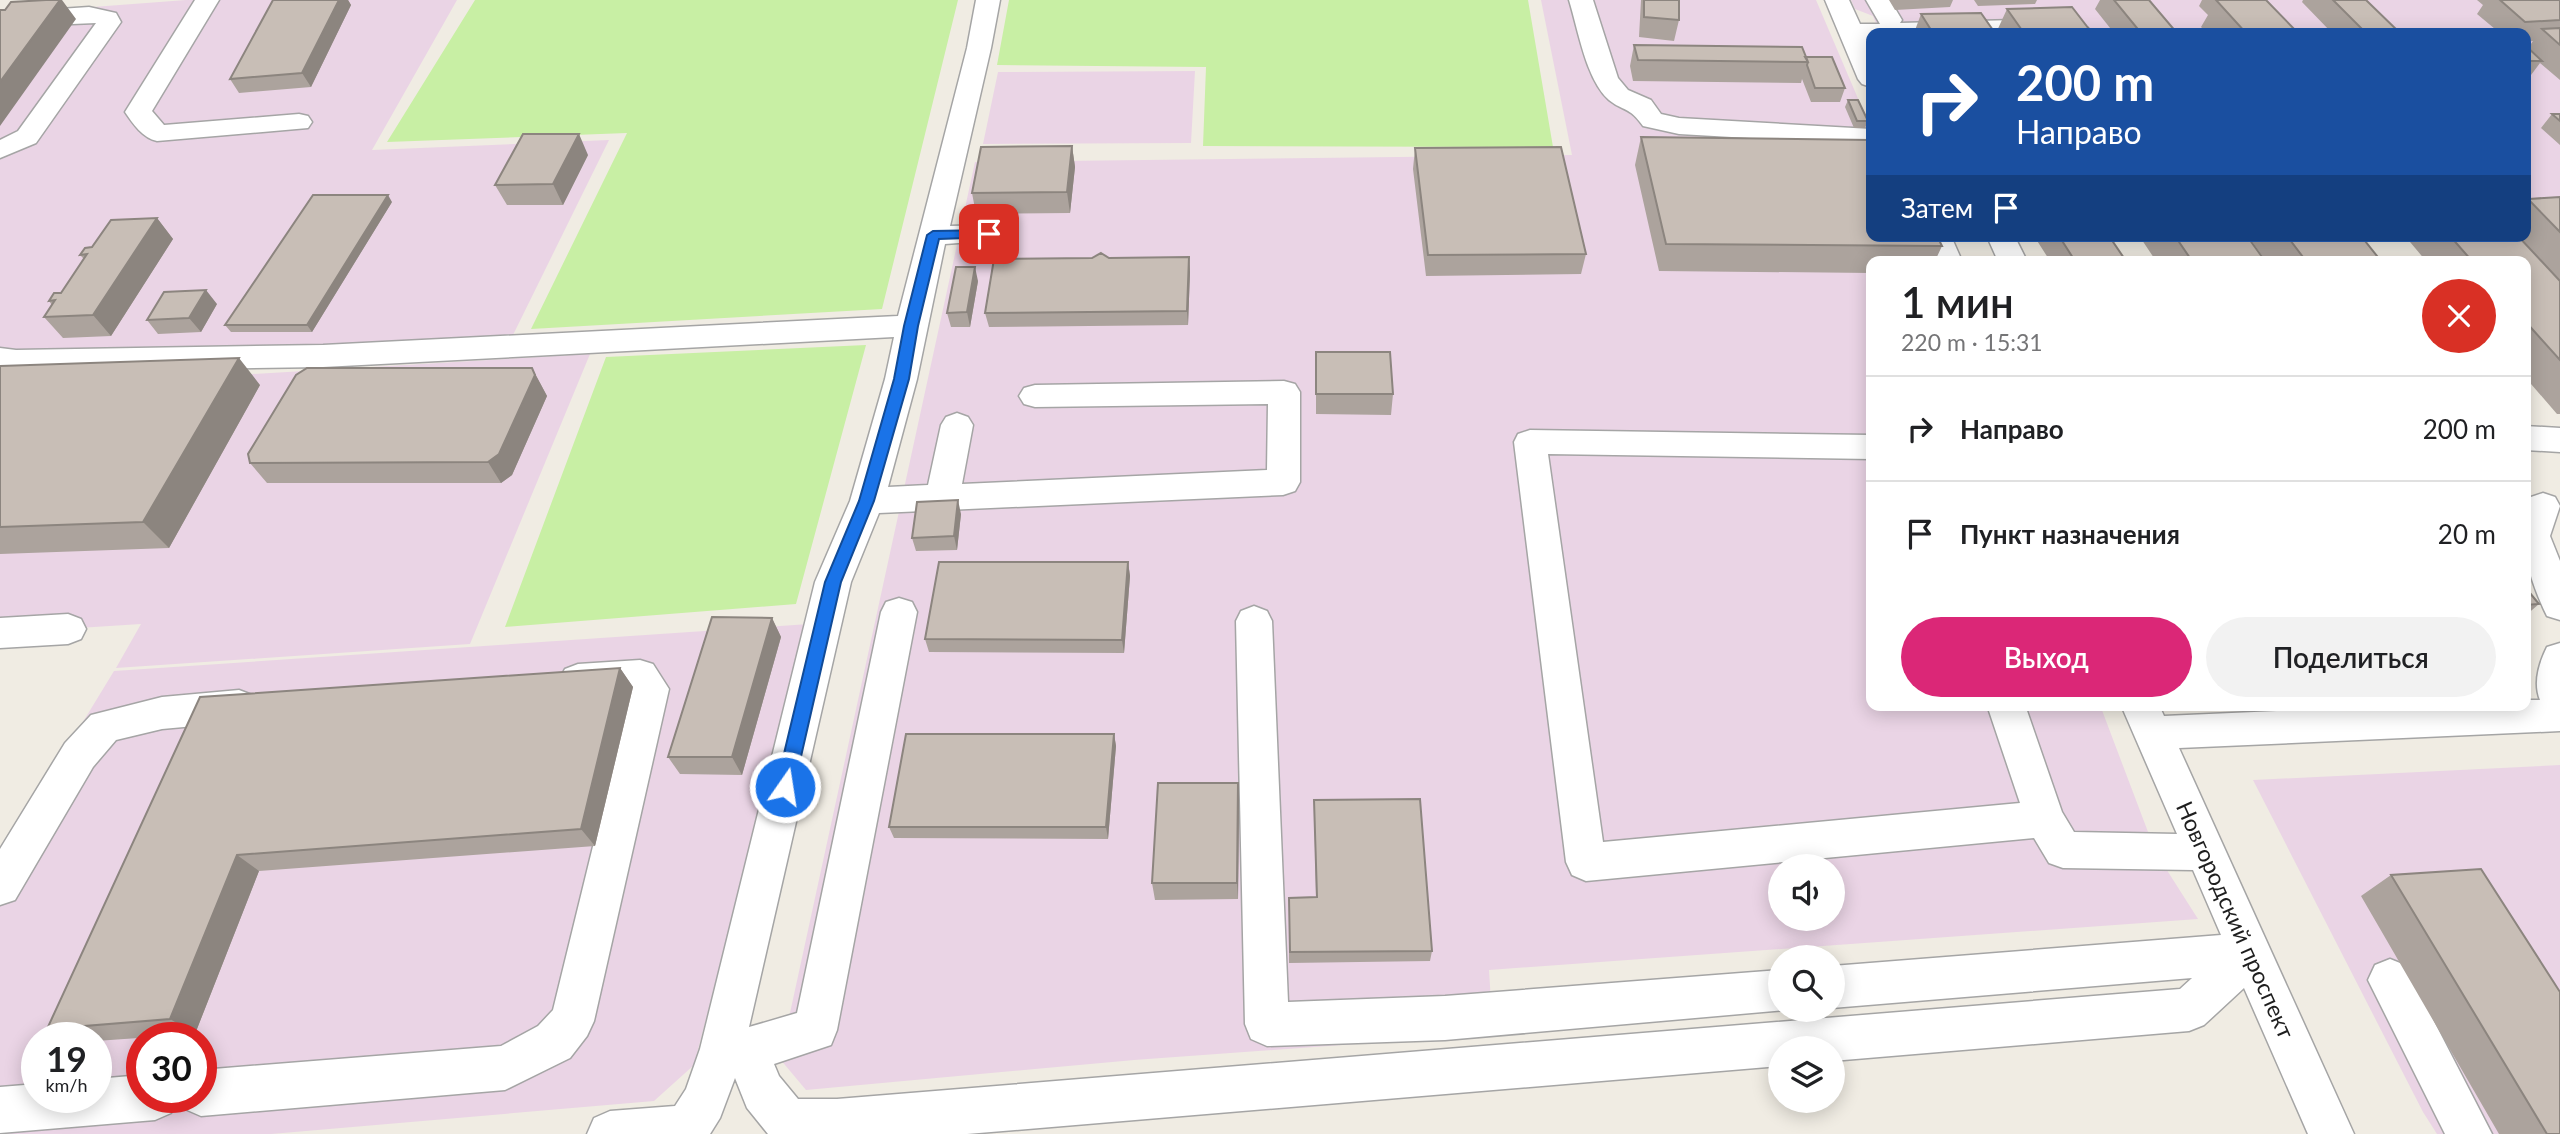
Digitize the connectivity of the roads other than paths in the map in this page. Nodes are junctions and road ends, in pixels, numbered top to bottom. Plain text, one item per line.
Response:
1 (76, 0) edge
2 (207, 0) edge
3 (988, 0) edge
4 (1581, 0) edge
5 (0, 5) edge
6 (2022, 16) edge
7 (1845, 18) edge
8 (0, 20) edge
9 (1888, 21) edge
10 (2060, 28) edge
11 (1866, 67) edge
12 (1843, 79) edge
13 (1866, 79) edge
14 (299, 122) dead end
15 (1866, 137) edge
16 (0, 150) edge
17 (989, 234) dead end
18 (933, 235) junction
19 (911, 326) junction
20 (0, 359) edge
21 (1035, 396) dead end
22 (957, 425) dead end
23 (2531, 438) edge
24 (2560, 440) edge
25 (1866, 447) edge
26 (942, 498) junction
27 (867, 501) junction
28 (2543, 506) dead end
29 (2560, 606) edge
30 (899, 612) dead end
31 (1254, 621) dead end
32 (68, 629) dead end
33 (0, 633) edge
34 (2560, 658) edge
35 (544, 683) edge
36 (2560, 702) edge
37 (271, 704) edge
38 (2008, 711) edge
39 (2560, 715) edge
40 (2146, 719) edge
41 (2045, 819) junction
42 (2204, 851) junction
43 (0, 886) edge
44 (2251, 953) junction
45 (2390, 980) dead end
46 (1845, 986) edge
47 (1768, 992) edge
48 (734, 1050) junction
49 (217, 1092) edge
50 (126, 1099) edge
51 (0, 1110) edge
52 (687, 1131) edge
53 (610, 1134) edge
54 (2330, 1134) edge
55 (2469, 1134) edge

1 - 5 street
2 - 14 street
3 - 18 street
4 - 15 street
6 - 9 street
7 - 9 street
7 - 11 street
8 - 16 street
9 - 10 street
12 - 13 street
17 - 18 street
18 - 19 street
19 - 20 street
19 - 27 street
21 - 26 street
22 - 26 street
23 - 24 street
25 - 41 street
26 - 27 street
27 - 48 street
28 - 29 street
30 - 48 street
31 - 47 street
32 - 33 street
34 - 36 street
35 - 49 street
37 - 43 street
38 - 41 street
39 - 40 street
40 - 42 street, Новгородский проспект
41 - 42 street
42 - 44 street, Новгородский проспект
44 - 46 street
44 - 48 street
44 - 54 street, Новгородский проспект
45 - 55 street
48 - 52 street
50 - 51 street
52 - 53 street

